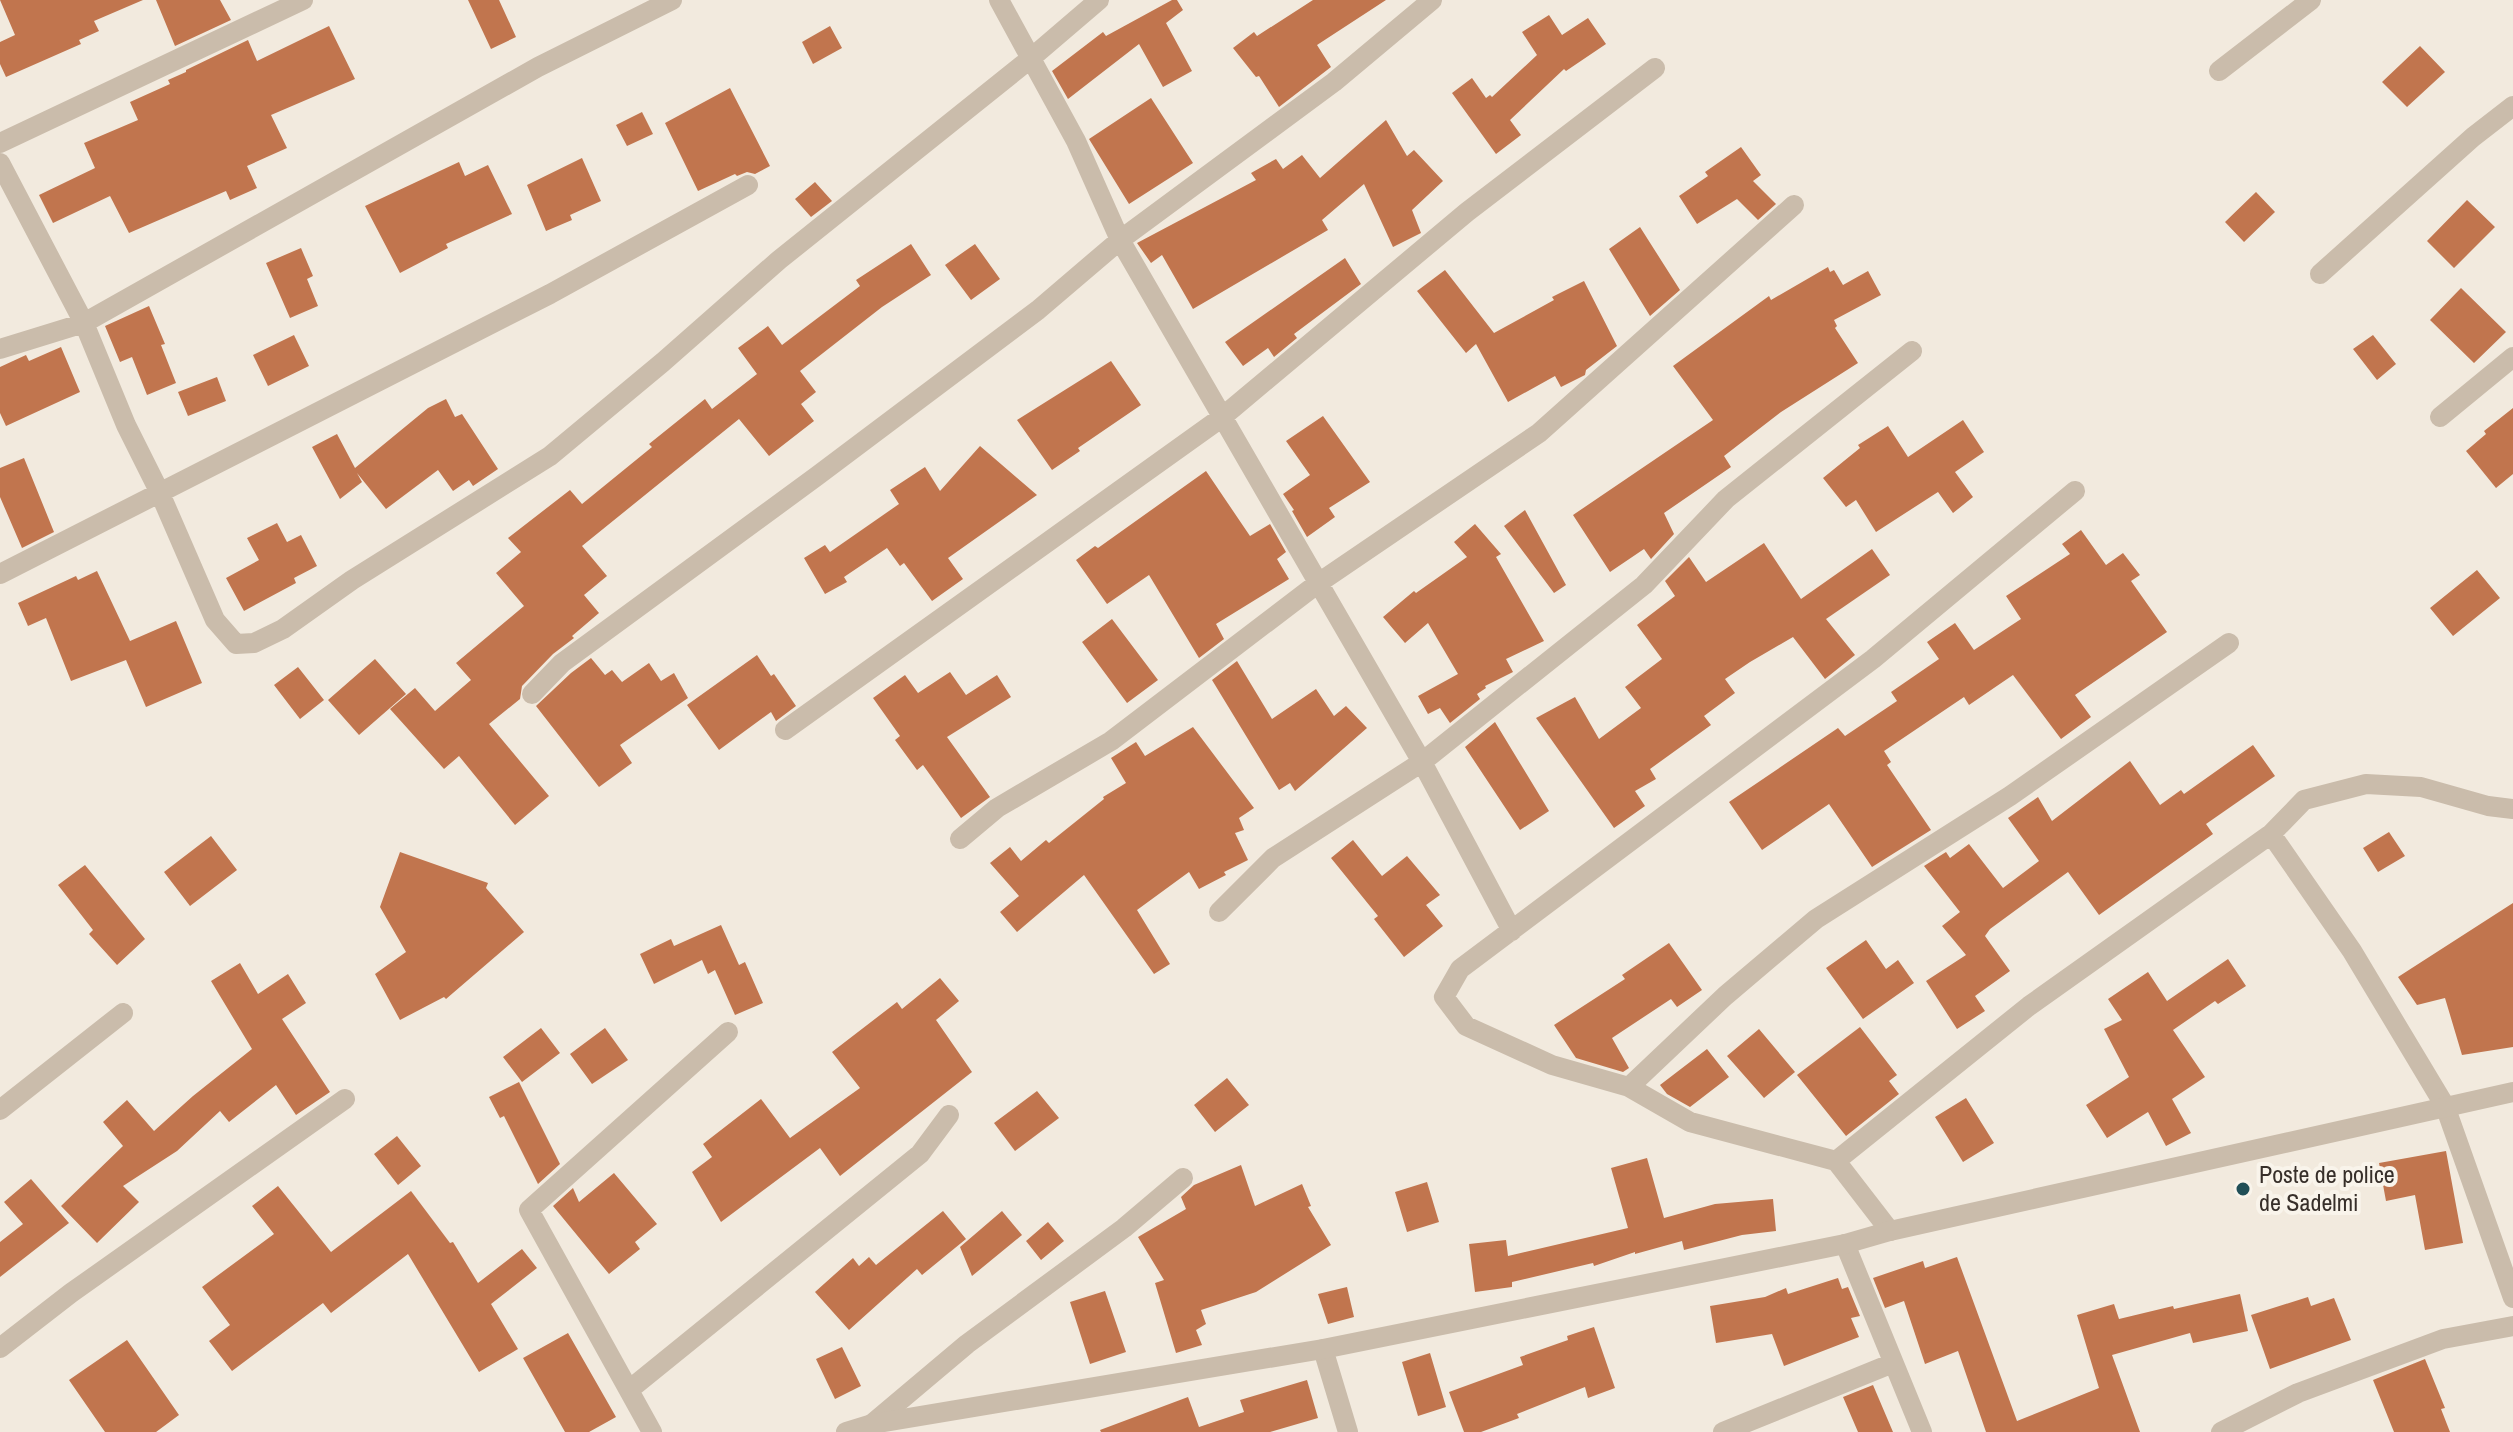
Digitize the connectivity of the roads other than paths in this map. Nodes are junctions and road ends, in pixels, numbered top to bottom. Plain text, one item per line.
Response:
1 (303, 0) edge
2 (672, 0) edge
3 (999, 0) edge
4 (1099, 0) edge
5 (1432, 0) edge
6 (2311, 0) edge
7 (1030, 59) junction
8 (1655, 68) dead end
9 (2219, 71) dead end
10 (2513, 106) edge
11 (0, 143) edge
12 (0, 163) edge
13 (748, 185) dead end
14 (1794, 205) dead end
15 (1120, 240) junction
16 (2320, 274) dead end
17 (84, 323) junction
18 (0, 349) edge
19 (1912, 351) dead end
20 (2513, 357) edge
21 (2440, 417) dead end
22 (1221, 418) junction
23 (159, 491) junction
24 (2075, 491) dead end
25 (0, 574) edge
26 (1317, 584) junction
27 (2229, 643) dead end
28 (532, 694) dead end
29 (785, 730) dead end
30 (1422, 762) junction
31 (2513, 809) edge
32 (2271, 834) junction
33 (960, 839) dead end
34 (1219, 912) dead end
35 (1512, 931) junction
36 (123, 1013) dead end
37 (728, 1032) dead end
38 (1629, 1087) junction
39 (2513, 1092) edge
40 (345, 1099) dead end
41 (2445, 1106) junction
42 (0, 1110) edge
43 (949, 1115) dead end
44 (1836, 1161) junction
45 (1183, 1178) dead end
46 (1890, 1231) junction
47 (1845, 1244) junction
48 (2513, 1298) edge
49 (2513, 1326) edge
50 (0, 1348) edge
51 (1323, 1349) junction
52 (1893, 1363) junction
53 (629, 1390) junction
54 (872, 1424) junction
55 (652, 1432) edge
56 (846, 1432) edge
57 (1348, 1432) edge
58 (1723, 1432) edge
59 (1922, 1432) edge
60 (2221, 1432) edge

1 - 11 street
2 - 17 street
3 - 7 street
4 - 7 street
5 - 15 street
6 - 9 street
7 - 15 street
7 - 23 street
8 - 22 street
10 - 16 street
12 - 17 street
13 - 23 street
14 - 26 street
15 - 22 street
15 - 28 street
17 - 18 street
17 - 23 street
19 - 30 street
20 - 21 street
22 - 26 street
22 - 29 street
23 - 25 street
24 - 35 street
26 - 30 street
26 - 33 street
27 - 38 street
30 - 34 street
30 - 35 street
31 - 32 street
32 - 41 street
32 - 44 street
35 - 38 street
36 - 42 street
37 - 53 street
38 - 44 street
39 - 41 street
40 - 50 street
41 - 46 street
41 - 48 street
43 - 53 street
44 - 46 street
45 - 54 street
46 - 47 street
47 - 51 street
47 - 52 street
49 - 60 street
51 - 54 street
51 - 57 street
52 - 58 street
52 - 59 street
53 - 55 street
54 - 56 street

